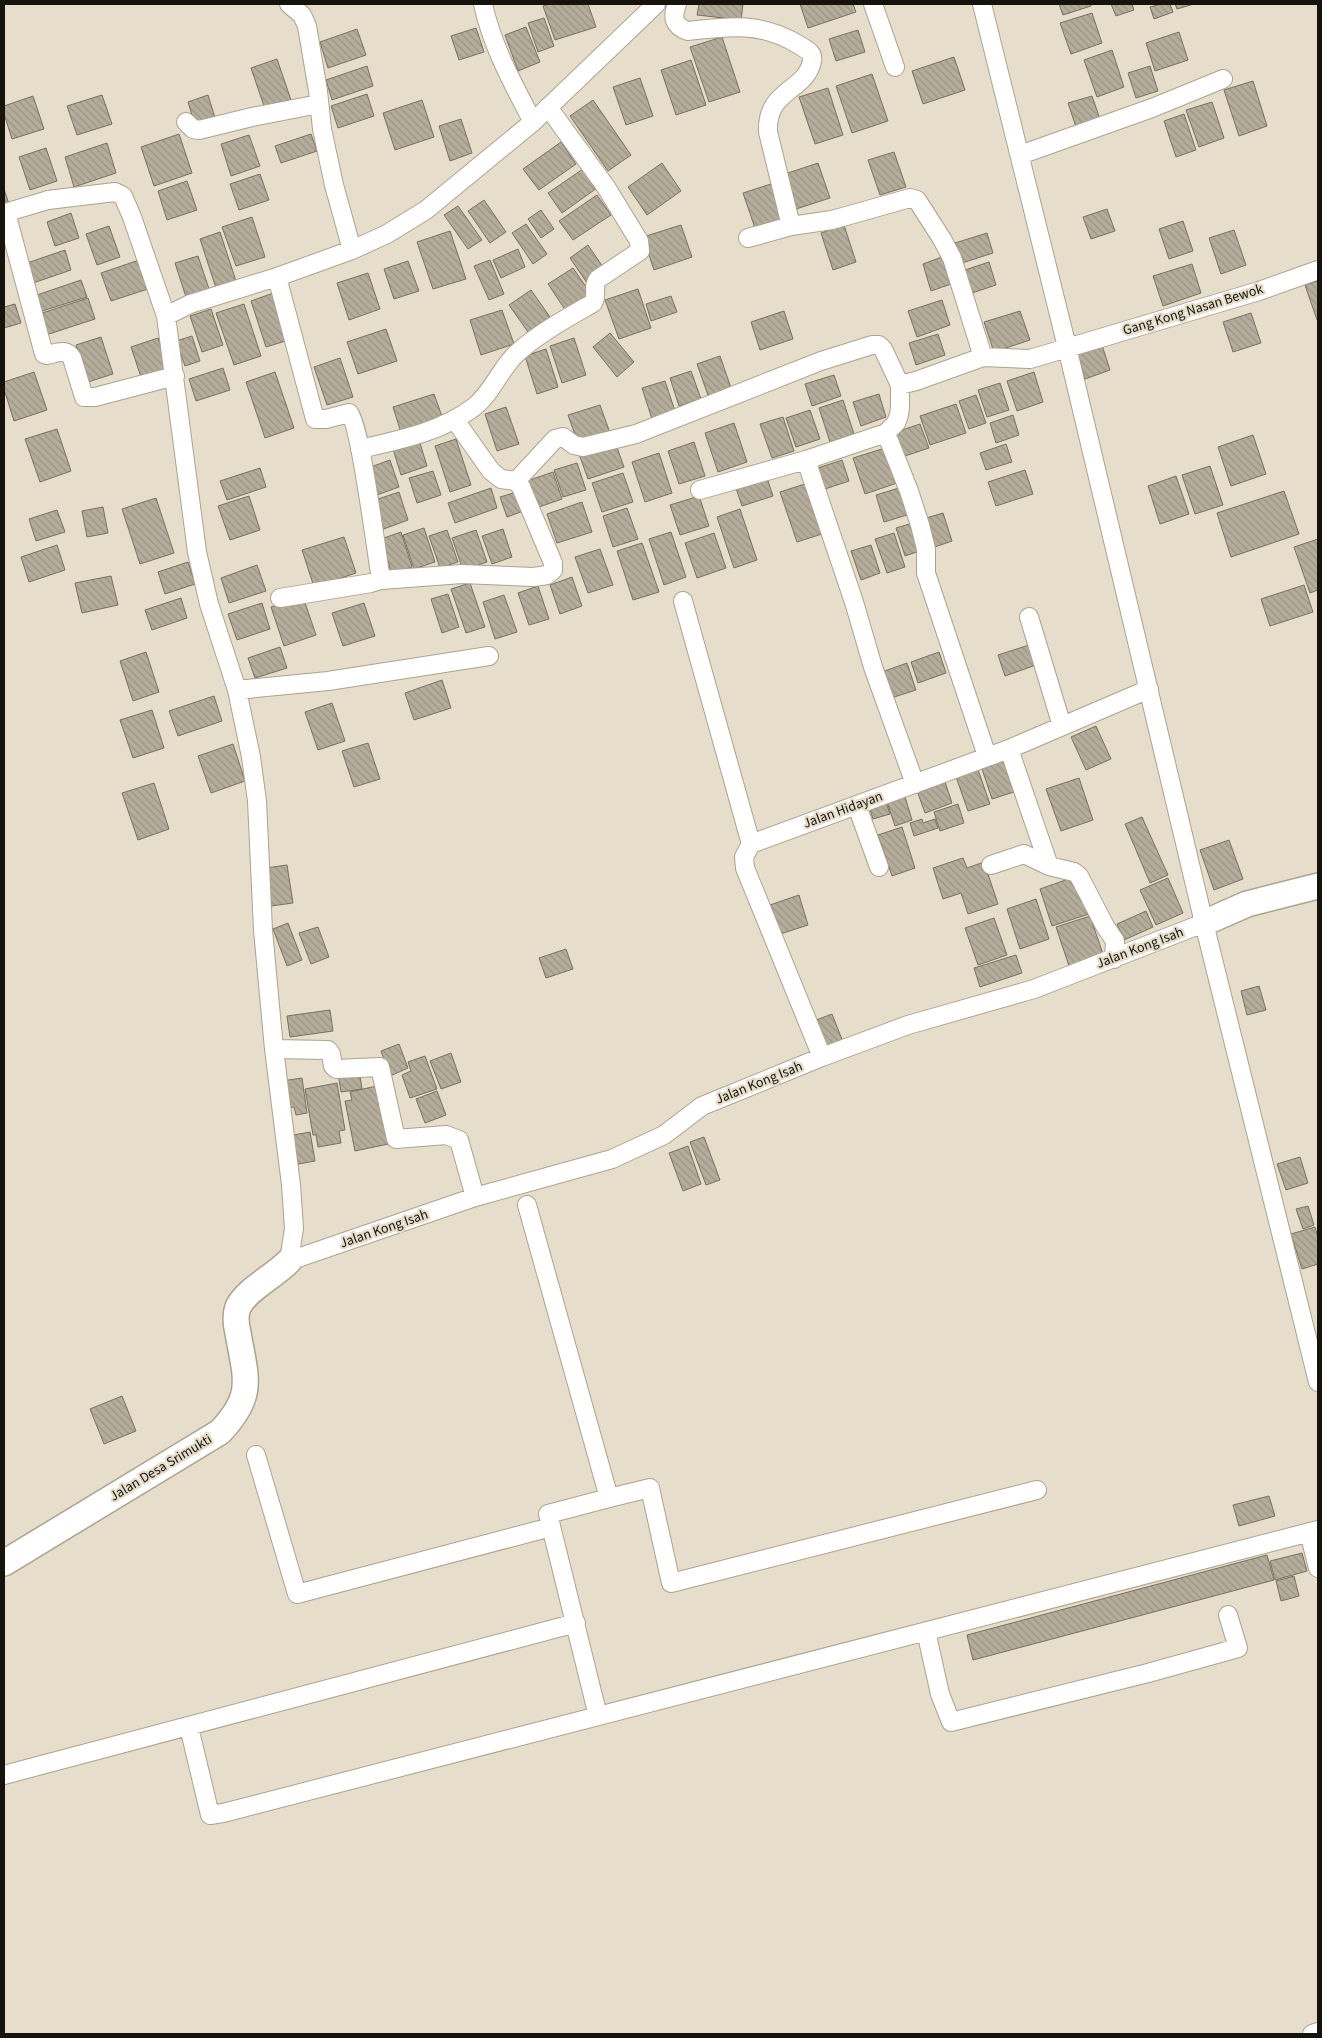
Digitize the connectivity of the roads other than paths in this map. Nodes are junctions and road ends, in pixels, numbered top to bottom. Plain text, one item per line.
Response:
1 (289, 4) edge
2 (483, 4) edge
3 (656, 4) edge
4 (677, 4) edge
5 (873, 4) edge
6 (986, 5) edge
7 (895, 67) dead end
8 (1223, 79) dead end
9 (319, 104) junction
10 (548, 107) junction
11 (186, 122) dead end
12 (533, 122) junction
13 (1020, 155) junction
14 (791, 226) junction
15 (748, 238) dead end
16 (352, 250) junction
17 (1318, 270) edge
18 (277, 277) junction
19 (166, 316) junction
20 (1067, 347) junction
21 (983, 357) junction
22 (175, 376) junction
23 (900, 385) junction
24 (455, 420) junction
25 (886, 434) junction
26 (360, 449) junction
27 (806, 460) junction
28 (516, 481) junction
29 (700, 490) dead end
30 (381, 580) junction
31 (280, 598) dead end
32 (683, 601) dead end
33 (1029, 617) dead end
34 (489, 656) dead end
35 (1149, 689) junction
36 (237, 690) junction
37 (1062, 726) junction
38 (1009, 749) junction
39 (987, 756) junction
40 (915, 784) junction
41 (857, 806) junction
42 (751, 844) junction
43 (991, 865) dead end
44 (1049, 866) junction
45 (879, 867) dead end
46 (1318, 886) edge
47 (1204, 923) junction
48 (1114, 959) junction
49 (274, 1049) junction
50 (822, 1057) junction
51 (475, 1197) junction
52 (527, 1205) dead end
53 (289, 1260) junction
54 (237, 1326) joint
55 (1318, 1382) edge
56 (256, 1455) dead end
57 (1037, 1490) dead end
58 (609, 1498) junction
59 (551, 1527) junction
60 (1314, 1531) edge
61 (4, 1563) edge
62 (1318, 1568) edge
63 (1228, 1615) dead end
64 (576, 1623) junction
65 (926, 1631) junction
66 (598, 1716) junction
67 (189, 1727) junction
68 (4, 1775) edge
69 (1318, 2032) edge
70 (1312, 2034) edge

1 - 9 street
2 - 12 street
3 - 10 street
4 - 14 street
5 - 7 street
6 - 13 street
8 - 13 street
9 - 11 street
9 - 16 street
10 - 12 street
10 - 24 street
12 - 16 street
13 - 20 street
14 - 15 street
14 - 21 street
16 - 18 street
17 - 20 street, Gang Kong Nasan Bewok
18 - 19 street
18 - 26 street
19 - 22 street
19 - 22 street
20 - 21 street, Gang Kong Nasan Bewok
20 - 35 street
21 - 23 street
22 - 36 street
23 - 25 street
23 - 28 street
24 - 26 street
24 - 28 street
25 - 27 street
25 - 39 street
26 - 30 street
27 - 29 street
27 - 40 street
28 - 30 street
30 - 31 street
32 - 42 street
33 - 37 street
34 - 36 street
35 - 37 street, Jalan Hidayan
35 - 47 street
36 - 49 street
37 - 38 street, Jalan Hidayan
38 - 39 street, Jalan Hidayan
38 - 44 street
39 - 40 street, Jalan Hidayan
40 - 41 street, Jalan Hidayan
41 - 42 street, Jalan Hidayan
41 - 45 street
42 - 50 street
43 - 44 street
44 - 48 street
46 - 47 street, Jalan Kong Isah
47 - 48 street, Jalan Kong Isah
47 - 55 street
48 - 50 street, Jalan Kong Isah
49 - 51 street
49 - 53 street
50 - 51 street, Jalan Kong Isah
51 - 53 street, Jalan Kong Isah
52 - 58 street
53 - 54 street, Jalan Kong Isah
54 - 61 street, Jalan Desa Srimukti
56 - 59 street
57 - 58 street
58 - 59 street
59 - 64 street
60 - 62 street
60 - 65 street
63 - 65 street
64 - 66 street
64 - 67 street
65 - 66 street
66 - 67 street
67 - 68 street
69 - 70 street

